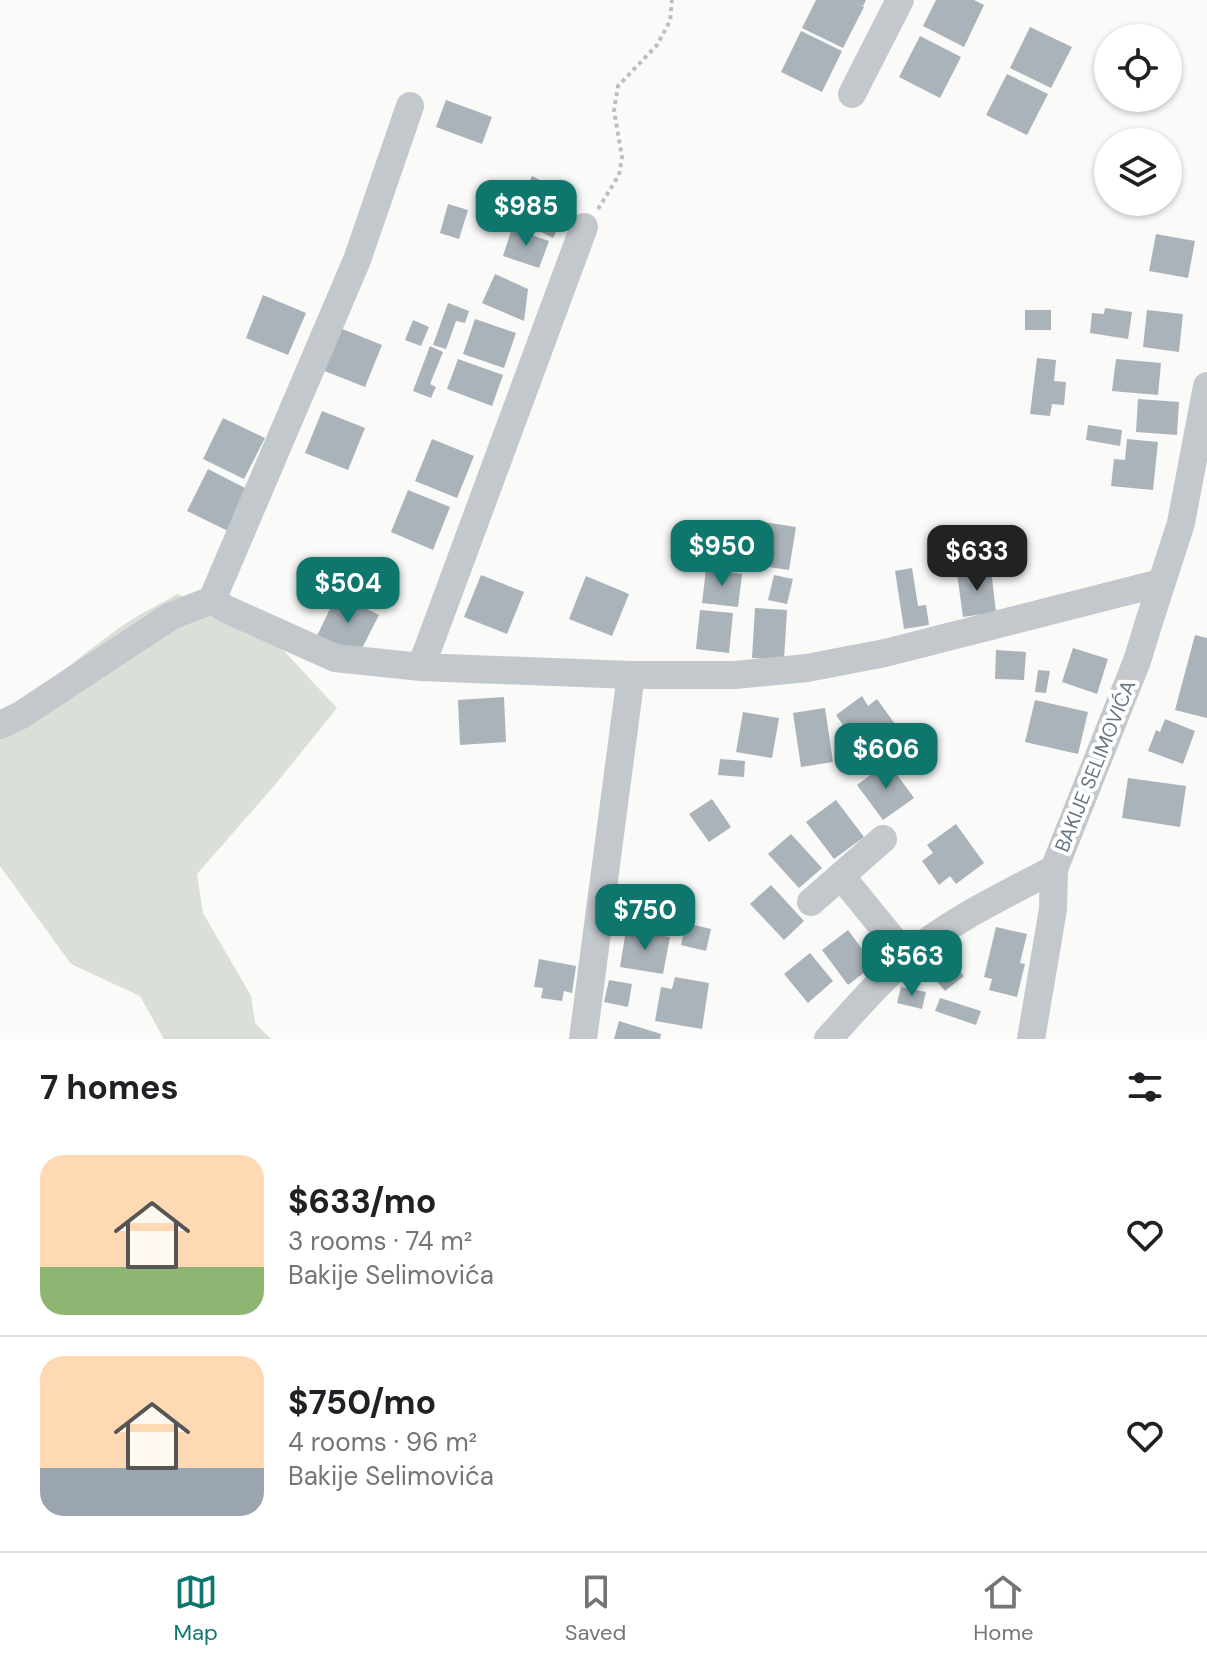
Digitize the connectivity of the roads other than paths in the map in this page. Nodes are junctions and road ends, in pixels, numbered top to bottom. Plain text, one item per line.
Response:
1 (900, 0) edge
2 (852, 94) dead end
3 (410, 106) dead end
4 (584, 227) road end
5 (1207, 386) edge
6 (1194, 524) edge
7 (1160, 583) junction
8 (212, 600) junction
9 (421, 667) junction
10 (631, 675) junction
11 (0, 725) edge
12 (883, 839) dead end
13 (1054, 869) junction
14 (841, 876) junction
15 (811, 902) dead end
16 (907, 957) junction
17 (583, 1039) edge
18 (828, 1039) edge
19 (1031, 1039) edge

1 - 2 street
3 - 8 street
4 - 9 street
5 - 6 street, BAKIJE SELIMOVIĆA
6 - 7 street, BAKIJE SELIMOVIĆA
7 - 10 street
7 - 13 street, BAKIJE SELIMOVIĆA
8 - 9 street
8 - 11 street
9 - 10 street
10 - 17 street
12 - 14 street
13 - 16 street, BAKIJE SELIMOVIĆA
13 - 19 street
14 - 15 street
14 - 16 street
16 - 18 street, BAKIJE SELIMOVIĆA

